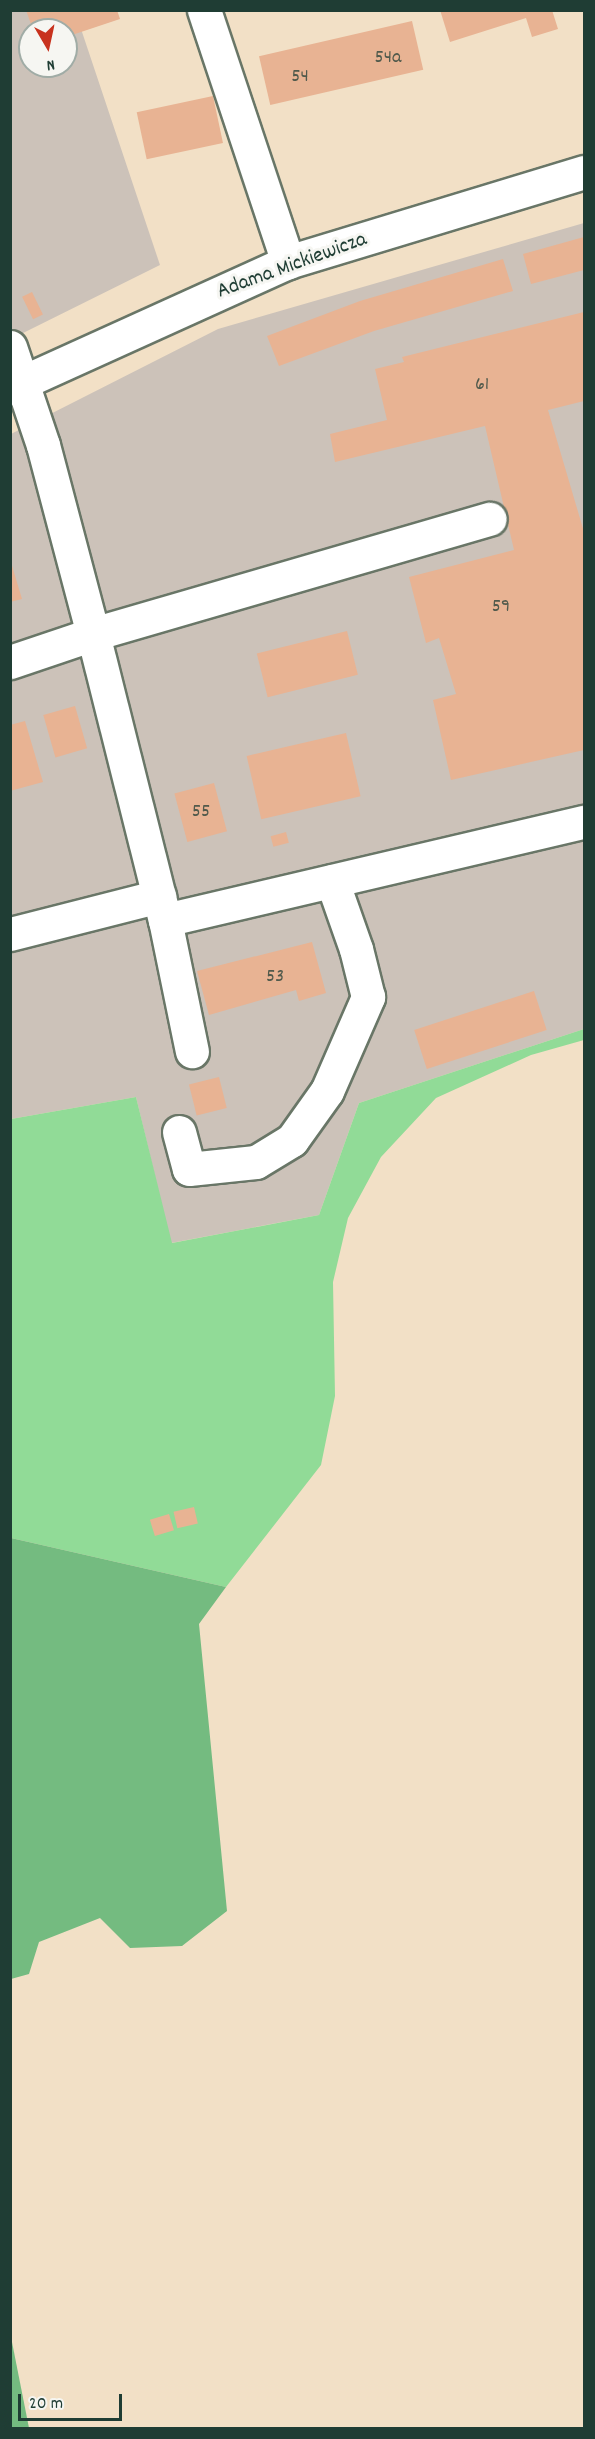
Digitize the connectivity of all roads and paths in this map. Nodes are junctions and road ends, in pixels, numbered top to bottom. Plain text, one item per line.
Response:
1 (204, 10) edge
2 (585, 172) edge
3 (288, 262) junction
4 (10, 347) edge
5 (16, 385) edge
6 (490, 519) dead end
7 (93, 634) junction
8 (10, 662) edge
9 (585, 822) edge
10 (332, 881) junction
11 (162, 908) junction
12 (10, 934) edge
13 (192, 1051) dead end
14 (179, 1132) dead end

1 - 3 street
2 - 3 street, Adama Mickiewicza
3 - 5 street, Adama Mickiewicza
4 - 5 street
5 - 7 street
6 - 7 street
7 - 8 street
7 - 11 street
9 - 10 street
10 - 11 street
10 - 14 street
11 - 12 street
11 - 13 street

